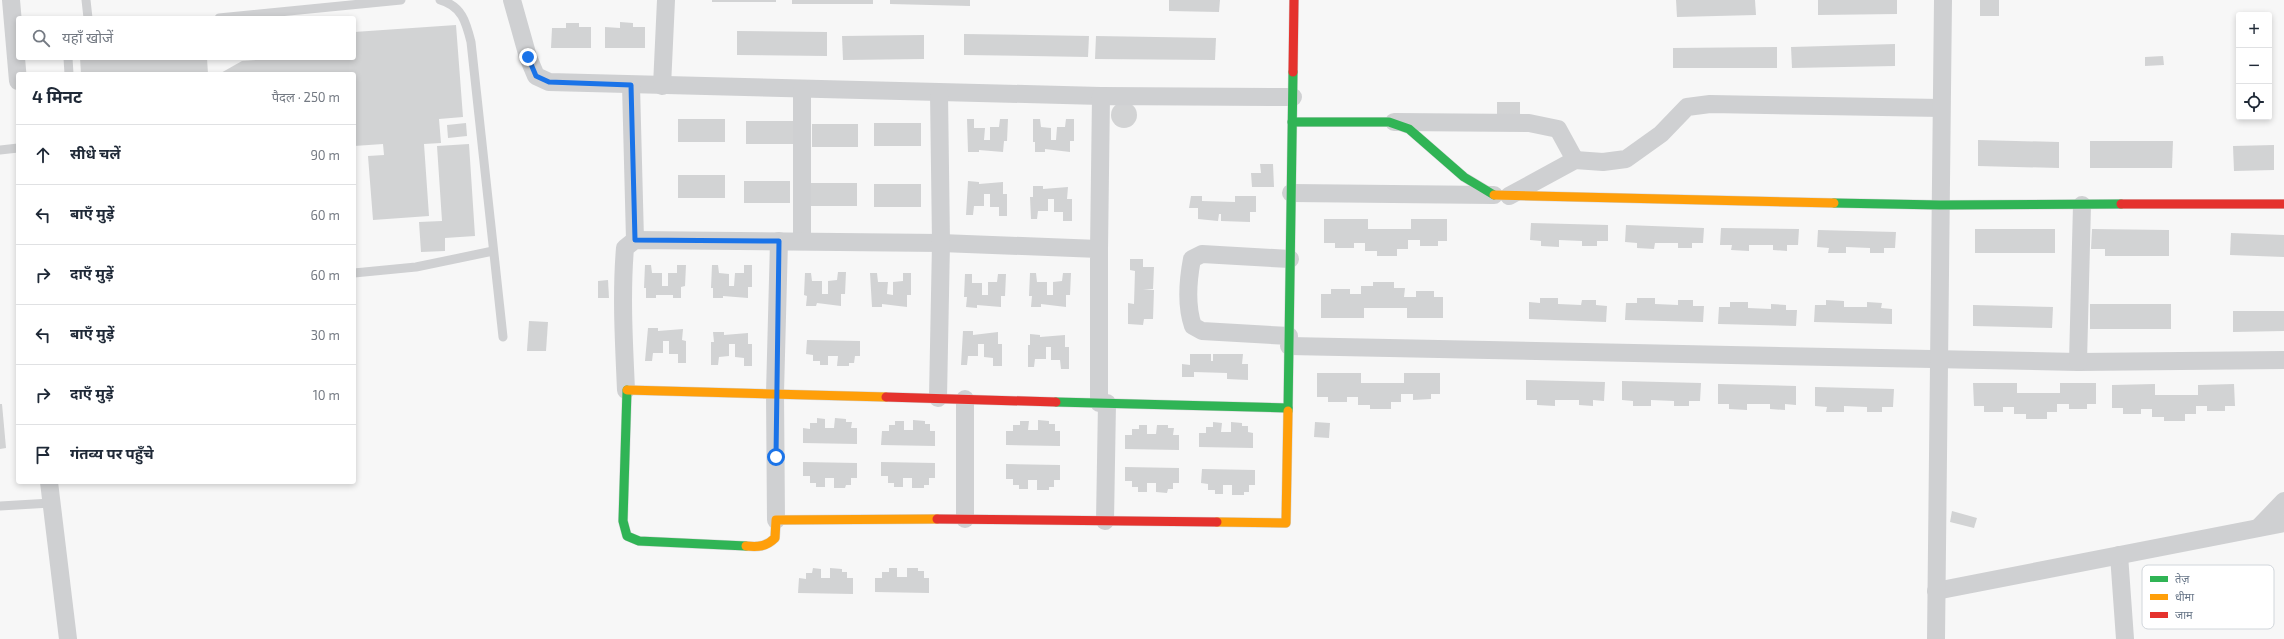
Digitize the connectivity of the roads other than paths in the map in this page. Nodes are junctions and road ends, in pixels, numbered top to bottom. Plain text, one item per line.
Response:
1 (11, 0) edge
2 (86, 0) edge
3 (401, 0) edge
4 (440, 0) edge
5 (512, 0) edge
6 (666, 0) edge
7 (1294, 0) edge
8 (1942, 0) edge
9 (88, 16) edge
10 (239, 16) edge
11 (16, 38) edge
12 (17, 60) edge
13 (68, 60) edge
14 (18, 72) edge
15 (69, 72) edge
16 (631, 85) junction
17 (662, 86) junction
18 (802, 89) junction
19 (939, 93) junction
20 (1101, 96) junction
21 (1293, 98) junction
22 (1941, 108) junction
23 (1292, 122) junction
24 (1389, 122) junction
25 (16, 148) edge
26 (0, 150) edge
27 (1575, 160) junction
28 (1291, 193) junction
29 (1501, 195) junction
30 (2284, 204) edge
31 (1940, 205) junction
32 (2082, 205) junction
33 (635, 240) junction
34 (779, 241) junction
35 (802, 241) junction
36 (941, 243) junction
37 (1099, 249) junction
38 (493, 250) junction
39 (1290, 259) junction
40 (356, 273) edge
41 (503, 337) dead end
42 (1289, 341) junction
43 (1939, 360) junction
44 (2284, 360) edge
45 (2078, 362) junction
46 (626, 390) junction
47 (776, 393) junction
48 (938, 398) junction
49 (965, 399) junction
50 (1103, 403) junction
51 (1288, 408) junction
52 (49, 484) edge
53 (2284, 501) edge
54 (51, 503) junction
55 (0, 506) edge
56 (965, 519) junction
57 (776, 520) junction
58 (1105, 521) junction
59 (2284, 523) edge
60 (2259, 527) junction
61 (2119, 555) junction
62 (1936, 591) junction
63 (68, 639) edge
64 (1936, 639) edge
65 (2125, 639) edge

1 - 11 street
2 - 9 lane
3 - 10 lane
4 - 38 lane
5 - 16 street
6 - 17 street
7 - 21 street
8 - 22 street
12 - 14 street
13 - 15 lane
16 - 17 street
16 - 33 street
17 - 18 street
18 - 19 street
18 - 35 street
19 - 20 street
19 - 36 street
20 - 21 street
20 - 37 street
21 - 23 street
22 - 27 street
22 - 31 street
23 - 24 street
23 - 28 street
24 - 27 street
24 - 29 street
25 - 26 lane
27 - 29 street
28 - 29 street
28 - 39 street
29 - 31 street
30 - 32 street
31 - 32 street
31 - 43 street
32 - 45 street
33 - 34 street
33 - 46 street
34 - 35 street
34 - 47 street
35 - 36 street
36 - 37 street
36 - 48 street
37 - 50 street
38 - 40 lane
38 - 41 lane
39 - 42 street
39 - 42 street
42 - 43 street
42 - 51 street
43 - 45 street
43 - 62 street
44 - 45 street
46 - 47 street
46 - 57 street
47 - 48 street
47 - 57 street
48 - 49 street
49 - 50 street
49 - 56 street
50 - 51 street
50 - 58 street
51 - 58 street
52 - 54 street
53 - 60 street
54 - 55 lane
54 - 63 street
56 - 57 street
56 - 58 street
59 - 60 street
60 - 61 street
61 - 62 street
61 - 65 street
62 - 64 street

